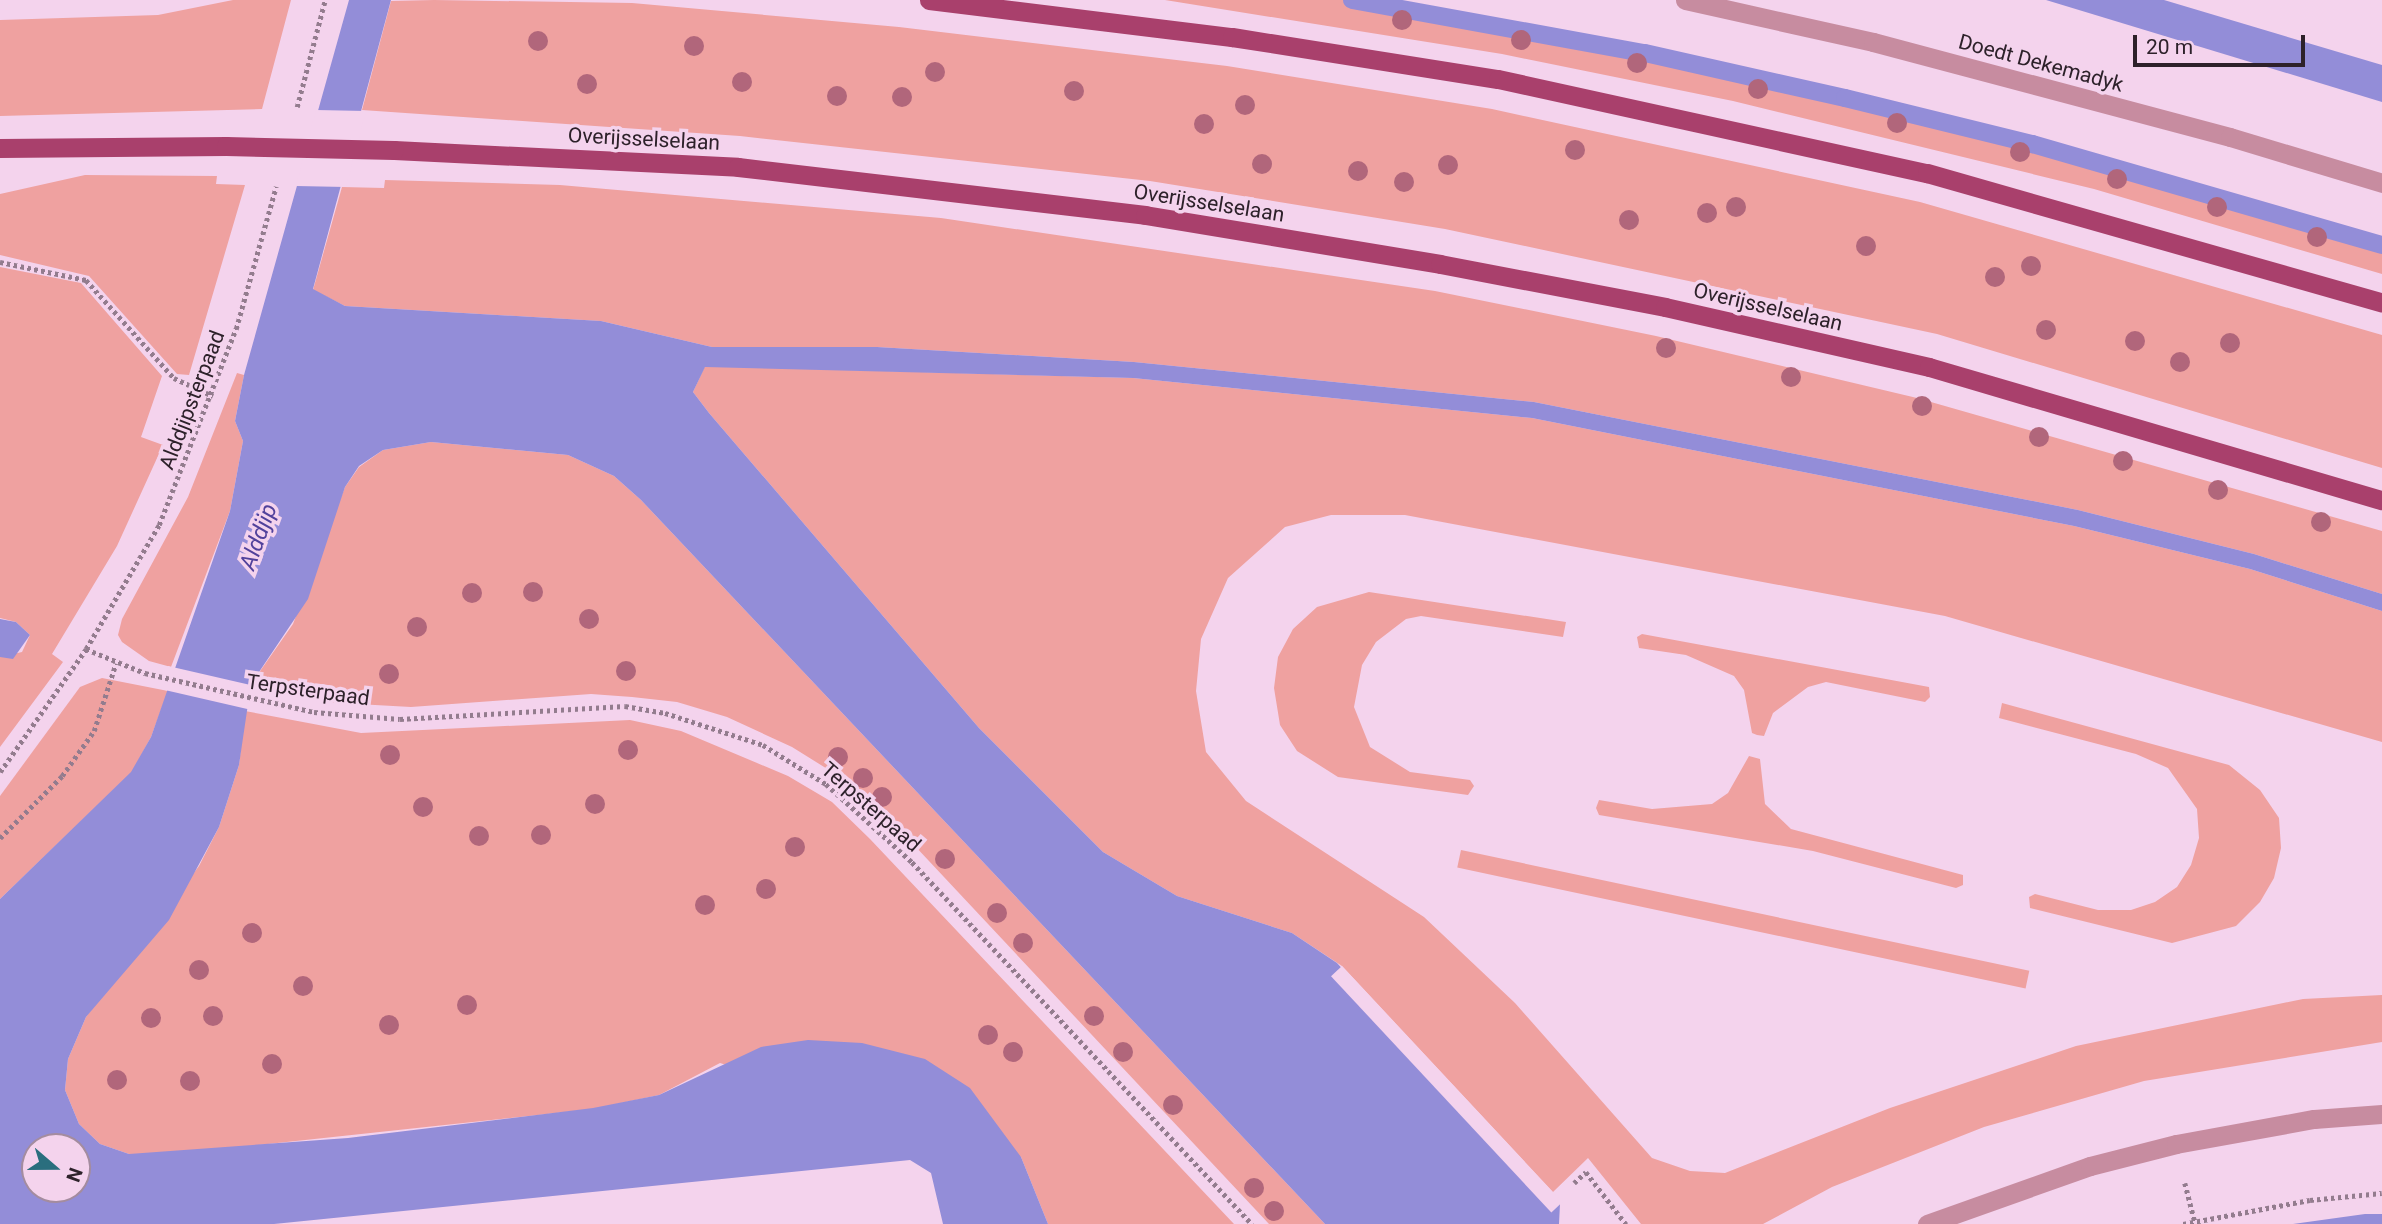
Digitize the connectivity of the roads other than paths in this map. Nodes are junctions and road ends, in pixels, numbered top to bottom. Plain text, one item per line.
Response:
1 (929, 0) edge
2 (1685, 0) edge
3 (0, 148) edge
4 (2382, 183) edge
5 (2382, 303) edge
6 (2382, 500) edge
7 (2382, 1114) edge
8 (1927, 1224) edge

1 - 5 main road
2 - 4 street, Doedt Dekemadyk
3 - 6 main road, Overijsselselaan, bridge
7 - 8 street

